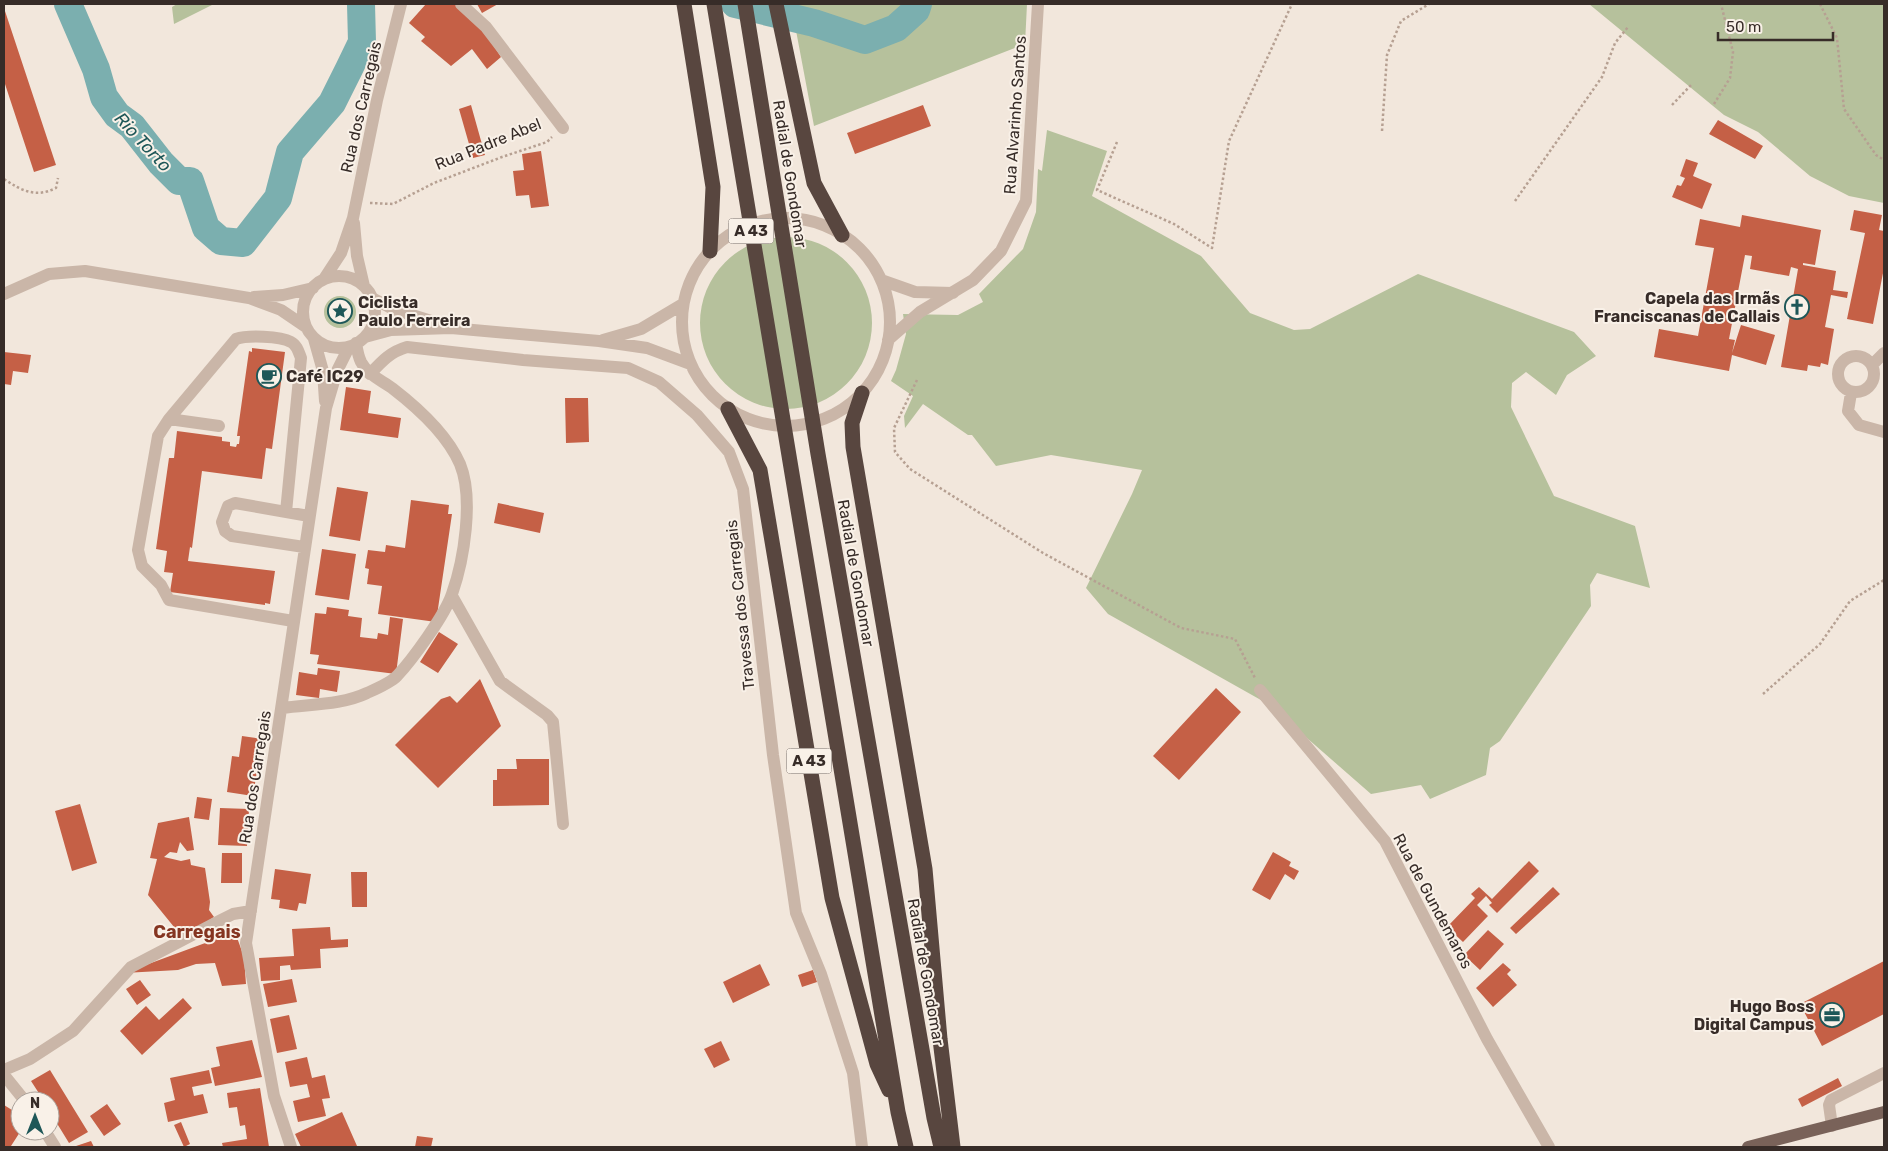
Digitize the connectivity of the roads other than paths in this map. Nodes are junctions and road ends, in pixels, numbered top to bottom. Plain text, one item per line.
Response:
1 (401, 4) edge
2 (461, 4) edge
3 (684, 4) edge
4 (714, 4) edge
5 (745, 4) edge
6 (776, 4) edge
7 (1038, 4) edge
8 (563, 128) road end
9 (353, 218) junction
10 (842, 235) junction
11 (710, 250) junction
12 (324, 279) junction
13 (881, 280) junction
14 (364, 286) junction
15 (312, 288) junction
16 (956, 293) junction
17 (4, 294) edge
18 (249, 298) junction
19 (372, 298) junction
20 (683, 304) junction
21 (306, 327) junction
22 (451, 328) junction
23 (314, 339) junction
24 (888, 340) junction
25 (599, 341) junction
26 (357, 343) junction
27 (1884, 353) edge
28 (690, 364) junction
29 (1872, 365) junction
30 (370, 374) junction
31 (862, 393) junction
32 (1851, 393) junction
33 (326, 408) junction
34 (728, 409) junction
35 (168, 419) junction
36 (219, 426) dead end
37 (1884, 432) edge
38 (286, 512) junction
39 (309, 516) junction
40 (304, 547) junction
41 (452, 596) junction
42 (293, 621) junction
43 (1260, 690) road end
44 (282, 708) junction
45 (562, 824) dead end
46 (251, 911) junction
47 (4, 1070) edge
48 (1884, 1073) edge
49 (4, 1075) edge
50 (17, 1091) edge
51 (898, 1112) junction
52 (1884, 1112) edge
53 (1832, 1126) junction
54 (291, 1147) edge
55 (862, 1147) edge
56 (906, 1147) edge
57 (941, 1147) edge
58 (953, 1147) edge
59 (1549, 1147) edge
60 (1748, 1147) edge

1 - 9 street, Rua dos Carregais
2 - 8 street, Rua Padre Abel
3 - 11 highway, A 43
4 - 51 highway, A 43
5 - 57 highway, Radial de Gondomar / A 43
6 - 10 highway
7 - 16 street, Rua Alvarinho Santos
9 - 12 street, Rua dos Carregais
9 - 14 street, Rua dos Carregais
10 - 11 street
10 - 13 street
11 - 20 street
12 - 14 street
12 - 15 street
13 - 16 street
13 - 24 street
14 - 19 street
15 - 18 street
15 - 21 street
16 - 24 street, Rua Alvarinho Santos
17 - 18 street
18 - 21 street
19 - 22 street
19 - 26 street
20 - 25 street
20 - 28 street
21 - 23 street
22 - 25 street
22 - 26 street
23 - 26 street
23 - 33 street, Rua dos Carregais
24 - 31 street
25 - 28 street
26 - 30 street
26 - 33 street, Rua dos Carregais
27 - 29 street
28 - 34 street
29 - 32 street
29 - 32 street
30 - 41 street
30 - 55 street, Travessa dos Carregais
31 - 34 street
31 - 58 highway
32 - 37 street
33 - 39 street, Rua dos Carregais
34 - 51 highway, A 43
35 - 36 street
35 - 38 street
35 - 42 street
38 - 39 street
38 - 40 street
39 - 40 street, Rua dos Carregais
40 - 42 street, Rua dos Carregais
41 - 44 street
41 - 45 street
42 - 44 street, Rua dos Carregais
43 - 59 street, Rua de Gundemaros
44 - 46 street, Rua dos Carregais
46 - 47 street
46 - 54 street, Rua dos Carregais
48 - 53 street
49 - 50 street
51 - 56 highway, A 43
52 - 53 main road
53 - 60 main road

